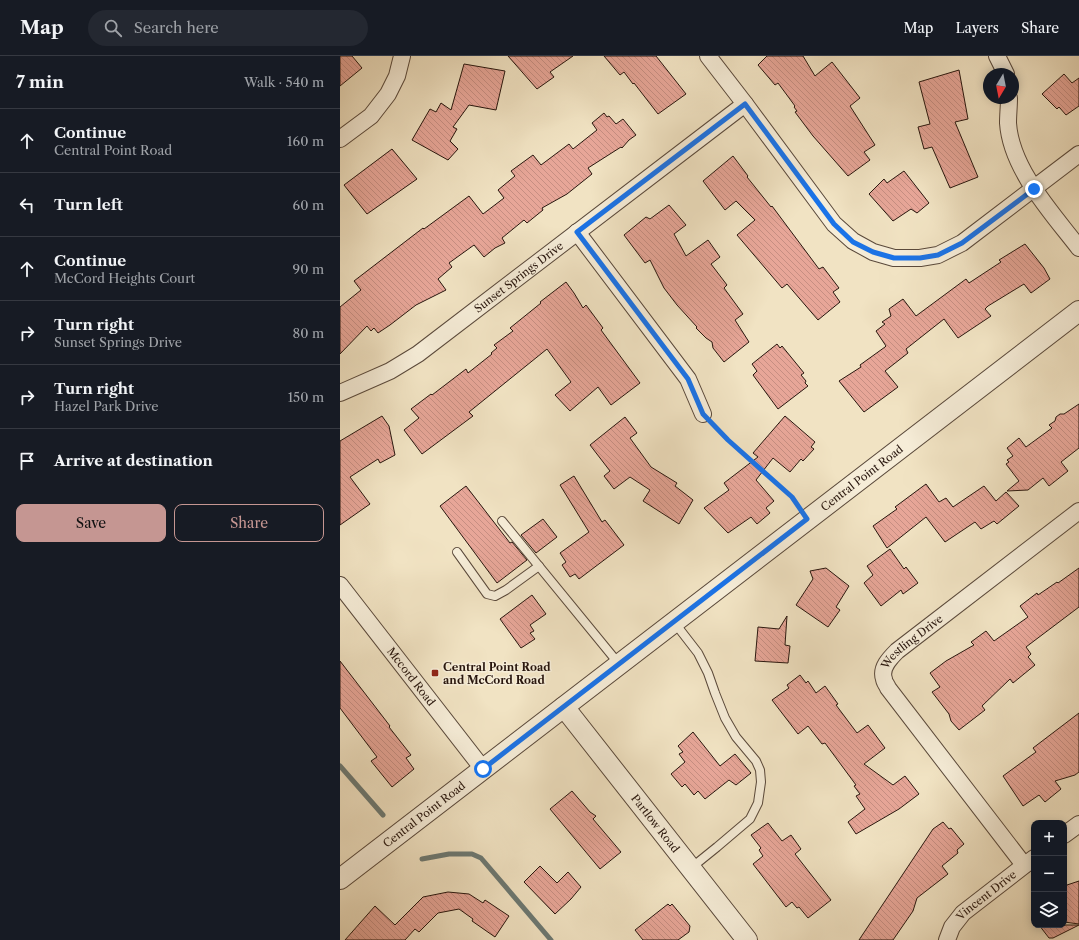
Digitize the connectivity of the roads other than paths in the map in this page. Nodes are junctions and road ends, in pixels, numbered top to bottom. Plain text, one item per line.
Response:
1 (402, 56) edge
2 (708, 56) edge
3 (996, 56) edge
4 (1003, 68) edge
5 (745, 104) junction
6 (1009, 104) edge
7 (340, 139) edge
8 (1079, 154) edge
9 (1034, 189) junction
10 (577, 232) junction
11 (1079, 248) edge
12 (1079, 311) edge
13 (340, 393) edge
14 (703, 414) road end
15 (1079, 511) edge
16 (502, 521) dead end
17 (457, 552) dead end
18 (539, 566) junction
19 (340, 585) edge
20 (673, 622) junction
21 (618, 664) junction
22 (564, 707) junction
23 (483, 769) junction
24 (1079, 824) edge
25 (1067, 833) edge
26 (1029, 862) edge
27 (690, 868) junction
28 (340, 879) edge
29 (747, 940) edge
30 (947, 940) edge

1 - 7 street
2 - 5 street
3 - 4 street
5 - 9 street
5 - 10 street, Sunset Springs Drive
6 - 9 street
8 - 9 street
9 - 11 street
10 - 13 street, Sunset Springs Drive
10 - 14 street
12 - 20 street, Central Point Road
15 - 26 street, Westling Drive
16 - 18 lane
17 - 18 lane
18 - 21 lane
19 - 23 street, Mccord Road
20 - 21 street, Central Point Road
20 - 27 lane
21 - 22 street, Central Point Road
22 - 23 street, Central Point Road
22 - 27 street, Partlow Road
23 - 28 street, Central Point Road
24 - 25 street
26 - 30 street, Vincent Drive
27 - 29 street, Partlow Road

